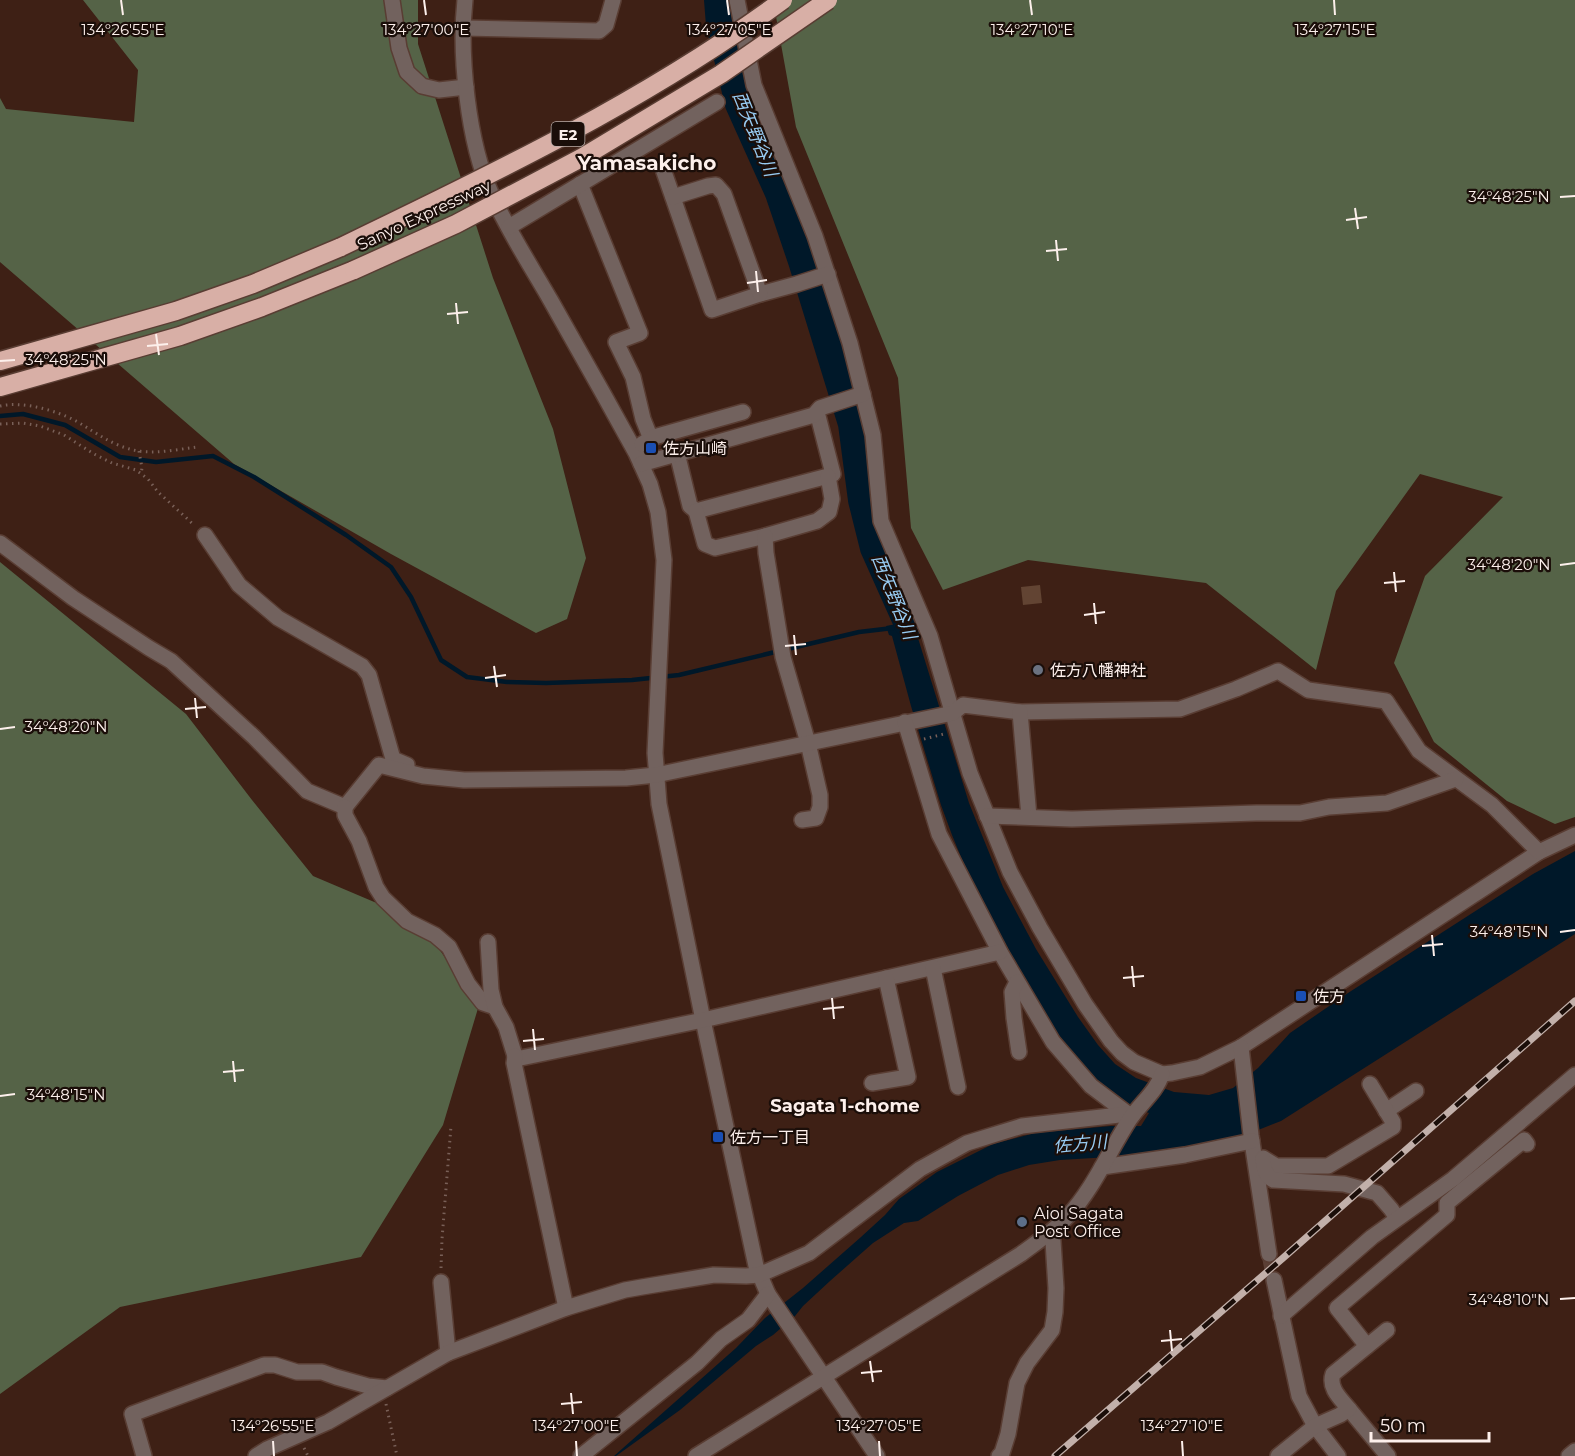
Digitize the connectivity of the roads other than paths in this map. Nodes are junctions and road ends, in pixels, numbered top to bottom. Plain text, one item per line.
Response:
1 (392, 0) edge
2 (465, 0) edge
3 (613, 0) edge
4 (737, 0) edge
5 (783, 0) edge
6 (828, 0) edge
7 (464, 28) junction
8 (466, 87) junction
9 (717, 102) dead end
10 (663, 169) dead end
11 (580, 184) junction
12 (673, 197) junction
13 (509, 227) junction
14 (823, 276) junction
15 (760, 294) junction
16 (0, 361) edge
17 (0, 387) edge
18 (860, 395) junction
19 (742, 412) dead end
20 (817, 412) junction
21 (651, 440) junction
22 (634, 449) junction
23 (678, 453) junction
24 (641, 464) junction
25 (828, 476) junction
26 (696, 511) junction
27 (205, 535) road end
28 (765, 536) junction
29 (0, 543) edge
30 (1020, 712) junction
31 (953, 713) junction
32 (905, 722) junction
33 (808, 743) junction
34 (408, 772) junction
35 (656, 775) junction
36 (1456, 779) junction
37 (345, 807) junction
38 (987, 816) junction
39 (1029, 817) junction
40 (802, 820) dead end
41 (1575, 835) edge
42 (1539, 852) junction
43 (488, 942) dead end
44 (1000, 952) junction
45 (933, 968) junction
46 (886, 978) junction
47 (1017, 982) junction
48 (495, 1007) junction
49 (703, 1020) junction
50 (1019, 1052) dead end
51 (1242, 1052) junction
52 (515, 1056) junction
53 (1575, 1075) edge
54 (1161, 1078) junction
55 (872, 1083) dead end
56 (1370, 1084) dead end
57 (958, 1087) dead end
58 (1416, 1091) dead end
59 (1386, 1111) junction
60 (1131, 1115) junction
61 (1527, 1144) dead end
62 (1255, 1146) junction
63 (1103, 1165) junction
64 (1397, 1218) junction
65 (1049, 1233) junction
66 (1269, 1254) tunnel mouth
67 (759, 1275) junction
68 (1274, 1280) tunnel mouth
69 (441, 1282) road end
70 (770, 1296) junction
71 (566, 1308) junction
72 (1281, 1316) junction
73 (1387, 1330) dead end
74 (1367, 1346) junction
75 (448, 1353) junction
76 (824, 1376) junction
77 (385, 1390) junction
78 (1349, 1409) junction
79 (1315, 1426) junction
80 (1575, 1451) edge
81 (144, 1456) edge
82 (256, 1456) edge
83 (581, 1456) edge
84 (696, 1456) edge
85 (877, 1456) edge
86 (999, 1456) edge
87 (1278, 1456) edge
88 (1338, 1456) edge
89 (1388, 1456) edge
90 (1569, 1456) edge

1 - 8 street
2 - 7 street
3 - 7 street
4 - 14 street
5 - 16 highway, Sanyo Expressway / E2, bridge
6 - 17 highway, Sanyo Expressway / E2, bridge
7 - 8 street
8 - 13 street
9 - 11 street
10 - 12 street
11 - 13 street
11 - 21 street
12 - 15 street
12 - 15 street
13 - 22 street
14 - 15 street
14 - 18 street
18 - 20 street
18 - 31 street
19 - 21 street
20 - 23 street
20 - 25 street
21 - 22 street
22 - 24 street
23 - 24 street
23 - 26 street
24 - 35 street
25 - 26 street
25 - 28 street
26 - 28 street
27 - 34 street
28 - 33 street
29 - 37 street
30 - 31 street
30 - 36 street
30 - 39 street
31 - 32 street
31 - 38 street
32 - 33 street
32 - 44 street
33 - 35 street
33 - 40 street
34 - 35 street
34 - 37 street
35 - 49 street
36 - 39 street
36 - 42 street
37 - 48 street
38 - 39 street
38 - 54 street
41 - 42 street
42 - 51 street
43 - 48 street
44 - 45 street
44 - 47 street
45 - 46 street
45 - 57 street
46 - 49 street
46 - 55 street
47 - 50 street
47 - 60 street
48 - 52 street
49 - 52 street
49 - 67 street
51 - 54 street
51 - 62 street
52 - 71 street
53 - 64 street
54 - 60 street
56 - 59 street
58 - 59 street
59 - 62 street
60 - 63 street
60 - 67 street
61 - 74 street
62 - 63 street
62 - 64 street
62 - 66 street
63 - 65 street
64 - 72 street
65 - 76 street
65 - 86 street
67 - 70 street
67 - 71 street
68 - 72 street
69 - 75 street
70 - 76 street
70 - 83 street
71 - 75 street
72 - 79 street
73 - 74 street
74 - 78 street
75 - 77 street
76 - 84 street
76 - 85 street
77 - 81 street
77 - 82 street
78 - 79 street
78 - 89 street
79 - 87 street
79 - 88 street
80 - 90 street

